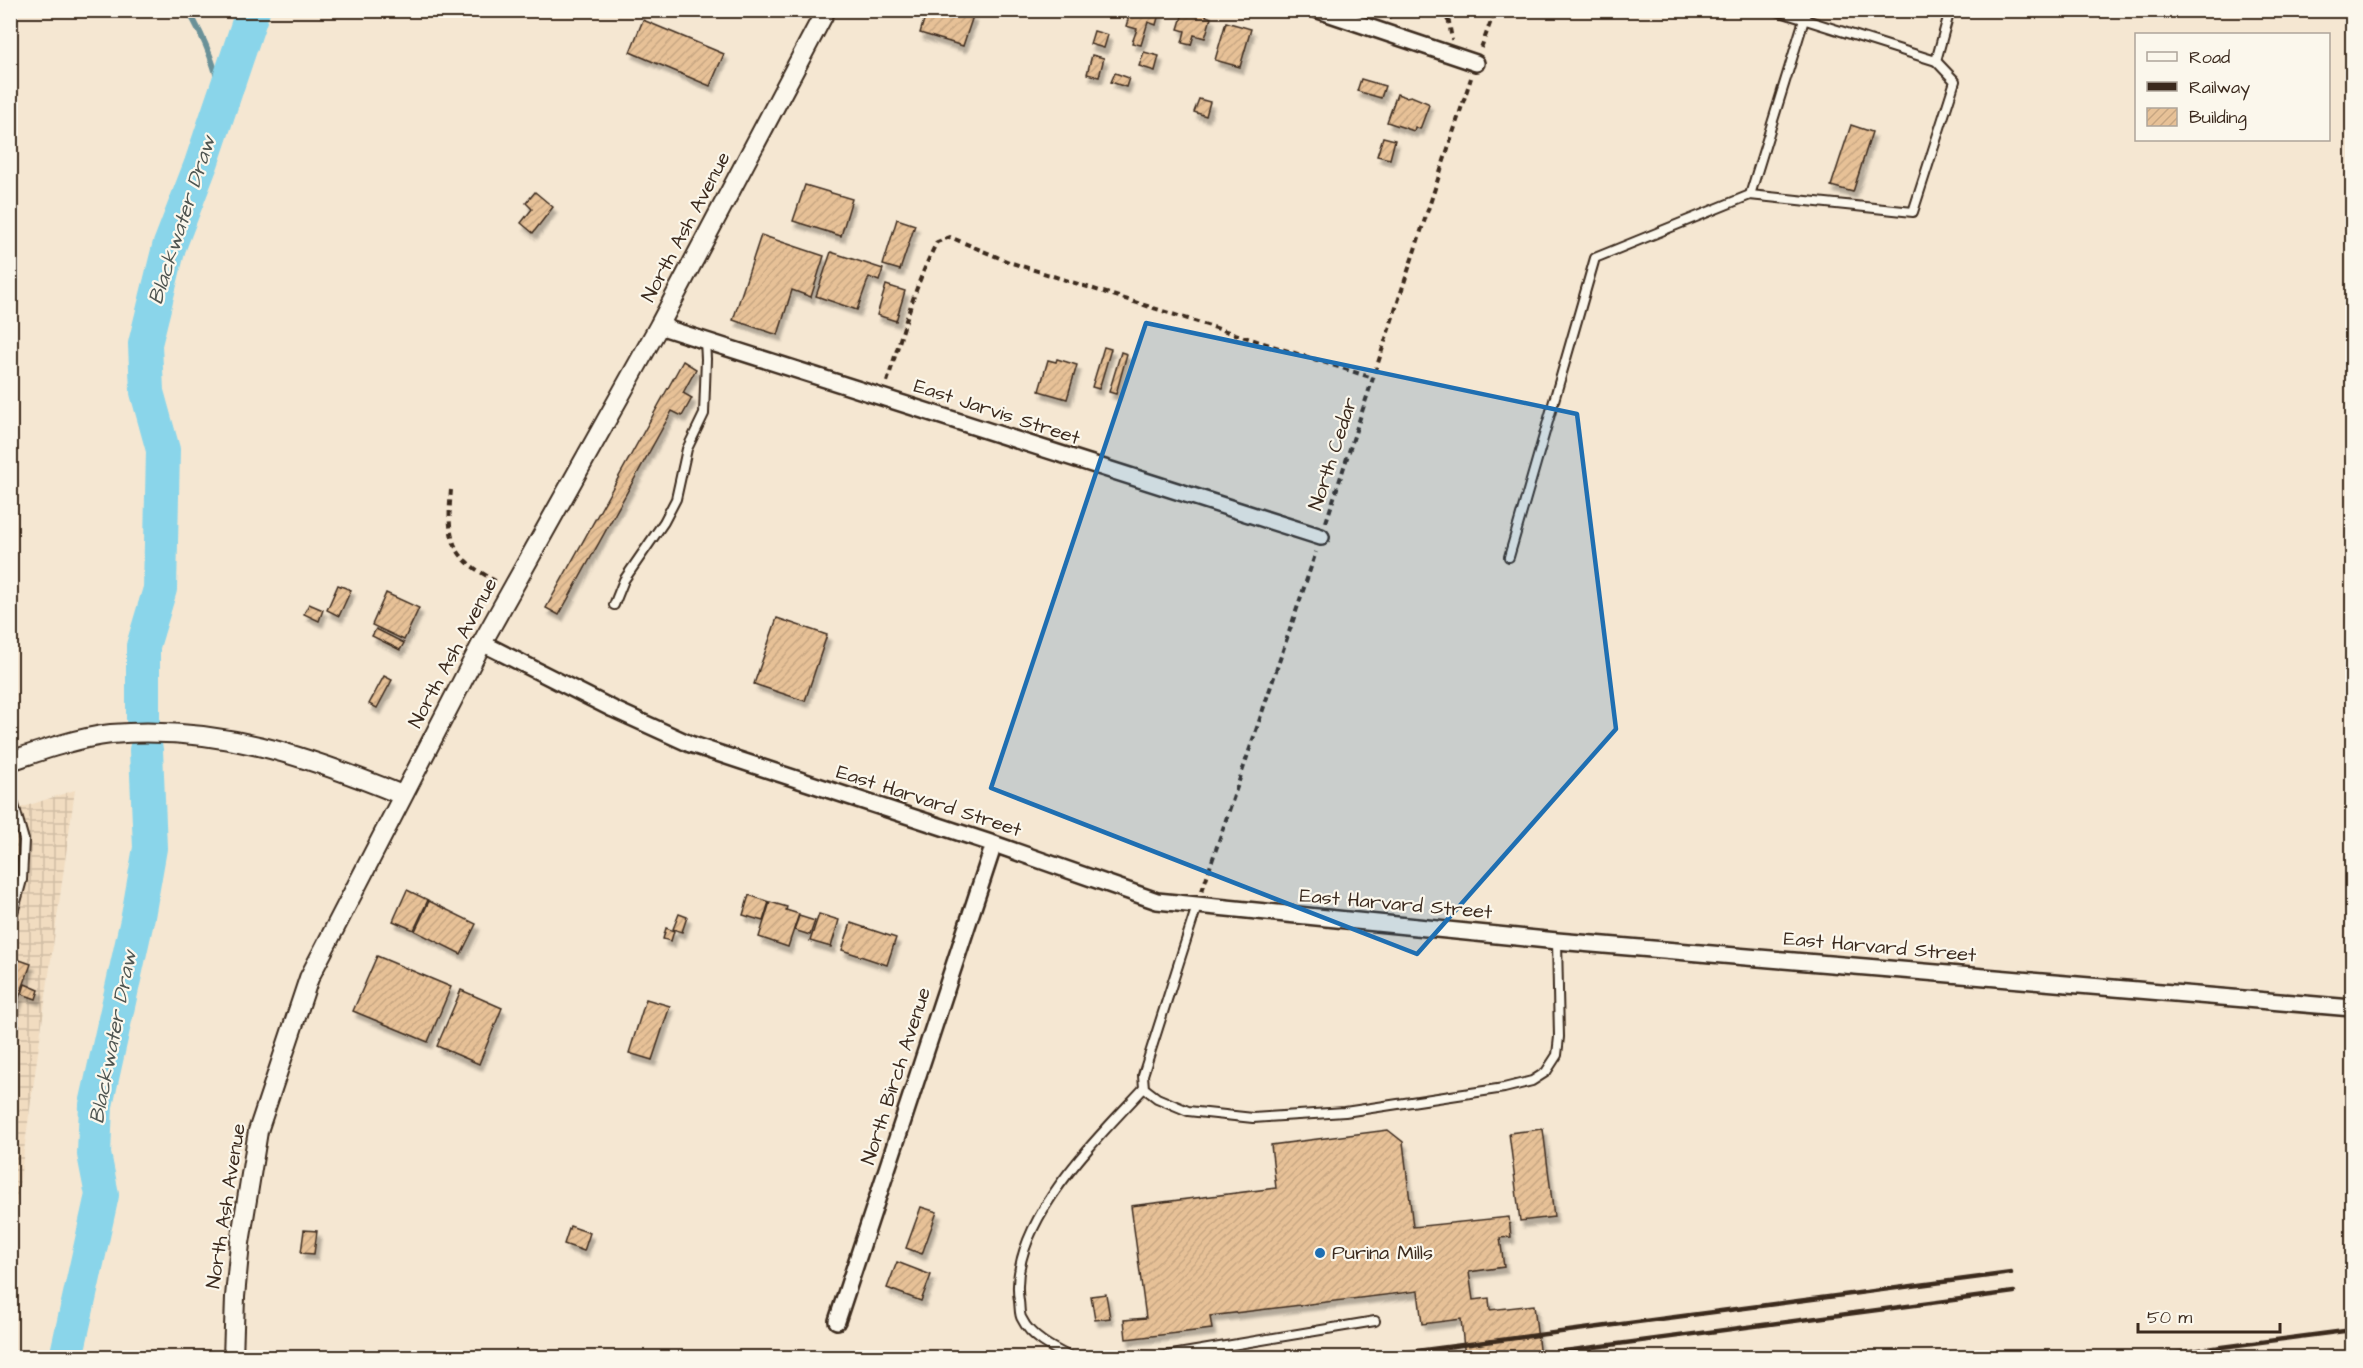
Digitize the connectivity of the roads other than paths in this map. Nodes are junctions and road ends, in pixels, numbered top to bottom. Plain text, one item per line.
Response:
1 (826, 10) edge
2 (1318, 10) edge
3 (1774, 10) edge
4 (1807, 10) edge
5 (1950, 10) edge
6 (1804, 20) junction
7 (1936, 61) junction
8 (1476, 63) road end
9 (1750, 195) junction
10 (659, 326) junction
11 (705, 340) junction
12 (1321, 537) road end
13 (1509, 557) dead end
14 (614, 605) dead end
15 (482, 643) junction
16 (10, 761) edge
17 (10, 791) edge
18 (402, 795) junction
19 (994, 844) junction
20 (1197, 906) junction
21 (10, 924) edge
22 (1557, 941) junction
23 (2352, 1008) edge
24 (1144, 1088) junction
25 (837, 1321) dead end
26 (1375, 1321) dead end
27 (233, 1358) edge
28 (1072, 1358) edge
29 (1154, 1358) edge

1 - 10 street, North Ash Avenue
2 - 8 street
3 - 6 lane
4 - 6 lane
5 - 7 lane
6 - 7 lane
6 - 9 lane
7 - 9 lane
9 - 13 lane
10 - 11 street, East Jarvis Street
10 - 15 street, North Ash Avenue
11 - 12 street, East Jarvis Street
11 - 14 lane
15 - 18 street, North Ash Avenue
15 - 19 street, East Harvard Street
16 - 18 street
17 - 21 lane
18 - 27 street, North Ash Avenue
19 - 20 street, East Harvard Street
19 - 25 street, North Birch Avenue
20 - 22 street, East Harvard Street
20 - 24 lane
22 - 23 street, East Harvard Street
22 - 24 lane
24 - 28 lane
26 - 29 lane

